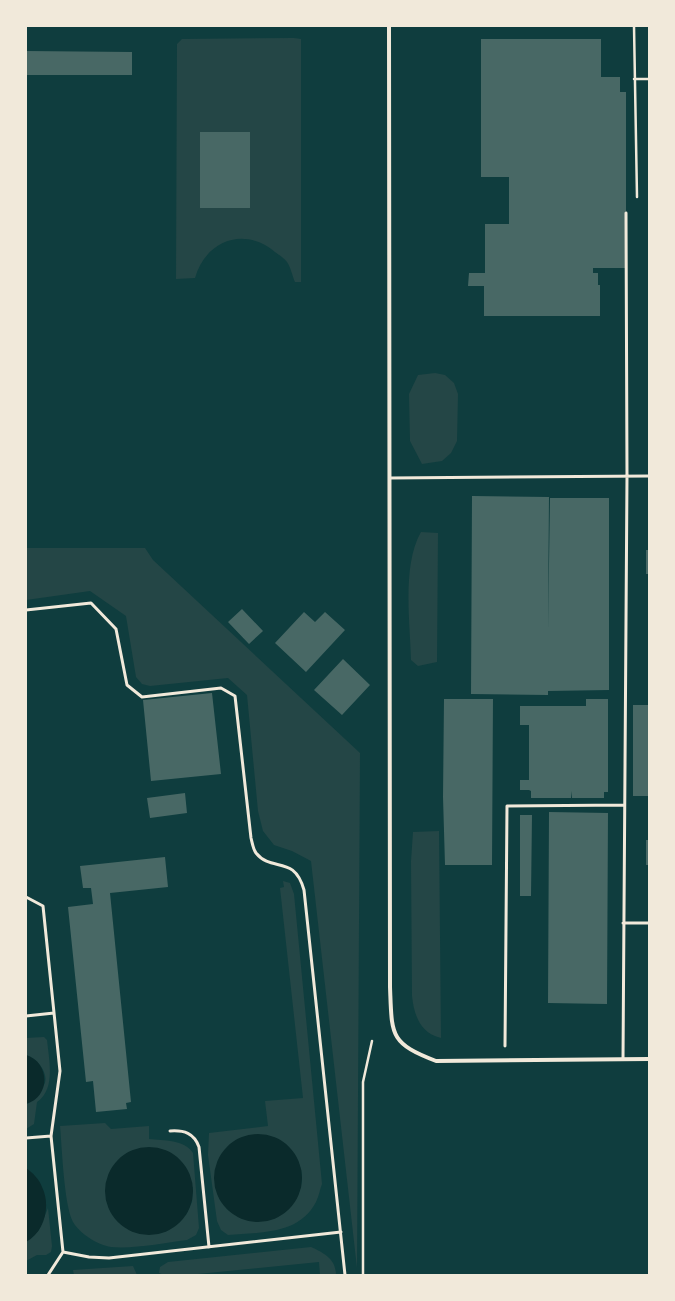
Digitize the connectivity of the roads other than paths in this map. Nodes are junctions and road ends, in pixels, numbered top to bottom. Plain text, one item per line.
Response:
1 (389, 26) edge
2 (626, 213) dead end
3 (627, 476) junction
4 (649, 476) edge
5 (390, 478) junction
6 (26, 610) edge
7 (624, 805) junction
8 (26, 897) edge
9 (624, 923) junction
10 (649, 923) edge
11 (54, 1013) junction
12 (26, 1016) edge
13 (505, 1046) dead end
14 (623, 1059) junction
15 (649, 1059) edge
16 (170, 1131) dead end
17 (51, 1136) junction
18 (26, 1138) edge
19 (341, 1232) junction
20 (209, 1247) junction
21 (63, 1252) junction
22 (48, 1275) edge
23 (345, 1275) edge

1 - 5 street
2 - 3 lane
3 - 4 lane
3 - 5 lane
3 - 7 lane
5 - 14 street
6 - 19 lane
7 - 9 lane
7 - 13 lane
8 - 11 lane
9 - 10 lane
9 - 14 lane
11 - 12 lane
11 - 17 lane
14 - 15 street
16 - 20 lane
17 - 18 lane
17 - 21 lane
19 - 20 lane
19 - 23 lane
20 - 21 lane
21 - 22 lane

